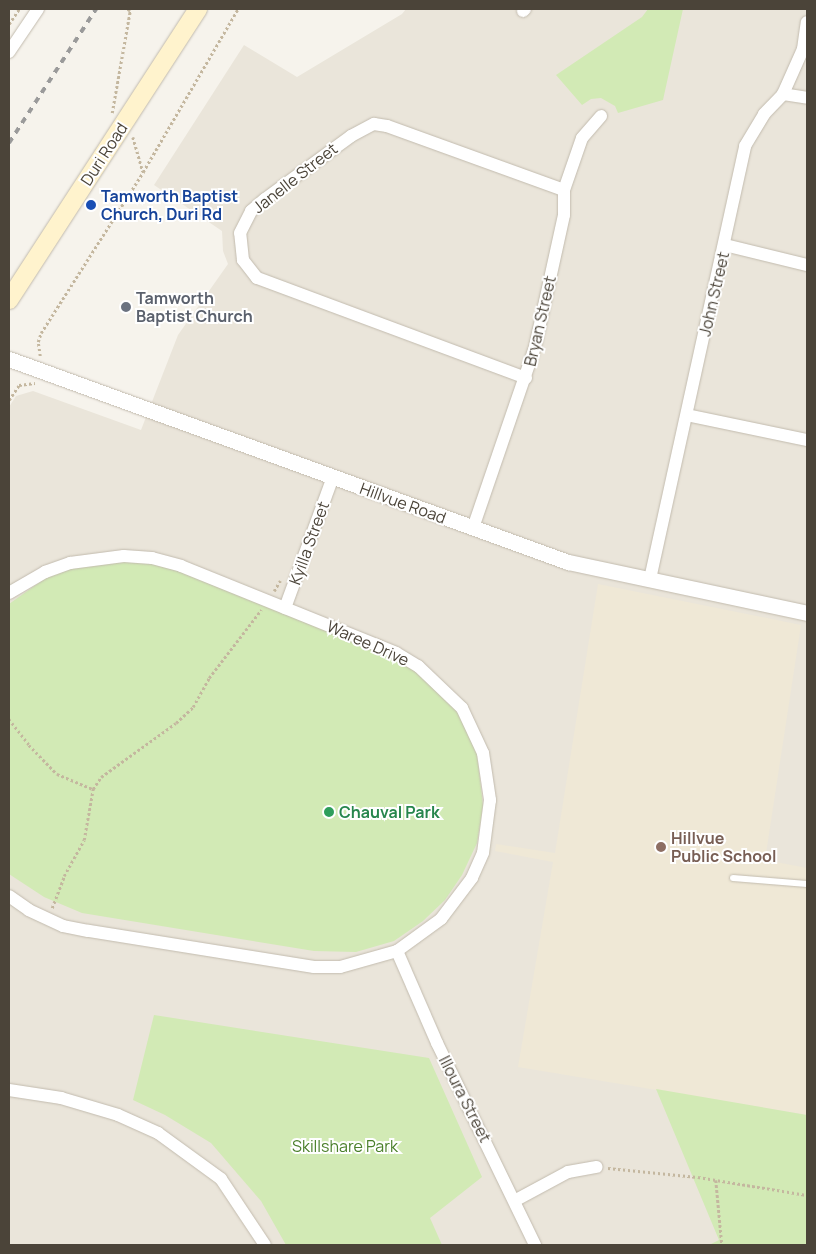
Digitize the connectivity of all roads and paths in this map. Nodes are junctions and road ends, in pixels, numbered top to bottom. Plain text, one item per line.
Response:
1 (19, 9) edge
2 (38, 9) edge
3 (127, 9) edge
4 (198, 9) edge
5 (238, 9) edge
6 (807, 22) edge
7 (9, 24) edge
8 (9, 51) edge
9 (783, 94) junction
10 (807, 98) edge
11 (600, 116) dead end
12 (122, 127) junction
13 (143, 172) junction
14 (564, 190) junction
15 (725, 244) junction
16 (807, 265) edge
17 (9, 300) edge
18 (10, 364) edge
19 (41, 371) junction
20 (526, 378) junction
21 (9, 400) edge
22 (686, 415) junction
23 (807, 440) edge
24 (333, 477) junction
25 (473, 528) junction
26 (650, 579) junction
27 (9, 593) edge
28 (268, 602) junction
29 (285, 608) junction
30 (807, 612) edge
31 (9, 719) edge
32 (93, 789) junction
33 (733, 878) dead end
34 (807, 884) edge
35 (9, 896) edge
36 (48, 919) junction
37 (397, 951) junction
38 (9, 1090) edge
39 (597, 1167) joint
40 (716, 1180) junction
41 (807, 1195) edge
42 (516, 1200) junction
43 (265, 1245) edge
44 (535, 1245) edge
45 (722, 1245) edge

1 - 7 path
2 - 8 street
3 - 12 path
4 - 12 main road, Duri Road
5 - 13 path
6 - 9 street, John Street
9 - 10 street
9 - 15 street, John Street
11 - 14 street, Bryan Street
12 - 13 path
12 - 17 main road, Duri Road
13 - 19 path
14 - 20 street, Bryan Street
14 - 20 street, Janelle Street
15 - 16 street
15 - 22 street, John Street
18 - 19 street, Hillvue Road
19 - 21 path
19 - 24 street, Hillvue Road
20 - 25 street, Bryan Street
22 - 23 street
22 - 26 street, John Street
24 - 25 street, Hillvue Road
24 - 29 street, Kyilla Street
25 - 26 street, Hillvue Road
26 - 30 street, Hillvue Road
27 - 28 street, Waree Drive
28 - 29 street, Waree Drive
28 - 32 path
29 - 37 street, Waree Drive
31 - 32 path
32 - 36 path
33 - 34 lane
35 - 36 street, Waree Drive
36 - 37 street, Waree Drive
37 - 42 street, Illoura Street
38 - 43 street
39 - 40 path
39 - 42 street
40 - 41 path
40 - 45 path
42 - 44 street, Illoura Street

